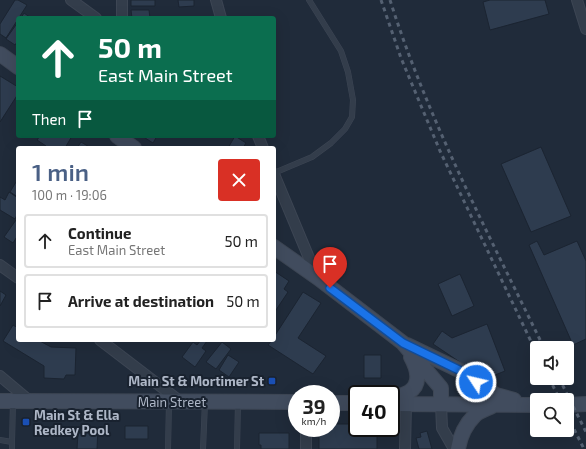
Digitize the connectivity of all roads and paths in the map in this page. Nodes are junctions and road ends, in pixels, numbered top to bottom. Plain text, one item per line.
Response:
1 (71, 0) edge
2 (122, 0) edge
3 (216, 0) edge
4 (309, 0) edge
5 (576, 0) edge
6 (93, 16) edge
7 (122, 16) edge
8 (220, 16) edge
9 (586, 29) edge
10 (0, 54) edge
11 (16, 66) edge
12 (119, 138) edge
13 (131, 146) edge
14 (276, 172) edge
15 (276, 178) edge
16 (276, 248) edge
17 (0, 265) edge
18 (16, 277) edge
19 (318, 278) junction
20 (102, 342) edge
21 (403, 343) junction
22 (0, 376) edge
23 (400, 396) edge
24 (6, 401) edge
25 (31, 402) junction
26 (175, 402) junction
27 (205, 402) junction
28 (238, 402) junction
29 (288, 402) edge
30 (400, 404) edge
31 (406, 404) junction
32 (440, 404) junction
33 (530, 404) edge
34 (574, 404) edge
35 (586, 404) edge
36 (493, 405) junction
37 (530, 405) edge
38 (306, 437) edge
39 (0, 440) edge
40 (12, 442) junction
41 (12, 449) edge
42 (168, 449) edge
43 (203, 449) edge
44 (236, 449) edge
45 (306, 449) edge
46 (405, 449) edge
47 (454, 449) edge
48 (458, 449) edge

1 - 6 street
2 - 7 street
3 - 8 street
4 - 14 lane
5 - 9 street
10 - 11 street
12 - 13 street
15 - 19 street
16 - 19 street
17 - 18 street
19 - 21 street
20 - 26 street
21 - 23 street
21 - 32 street
21 - 33 street
22 - 25 street
24 - 25 street, Main Street
24 - 40 lane
25 - 26 street, Main Street
26 - 27 street, Main Street
26 - 42 lane
27 - 28 street, Main Street
27 - 43 lane
28 - 29 street, Main Street
28 - 44 lane
30 - 31 street
31 - 32 street
31 - 46 street
32 - 36 street
32 - 47 street
34 - 35 street
36 - 37 street
36 - 48 street
38 - 45 street
39 - 40 lane
40 - 41 lane

